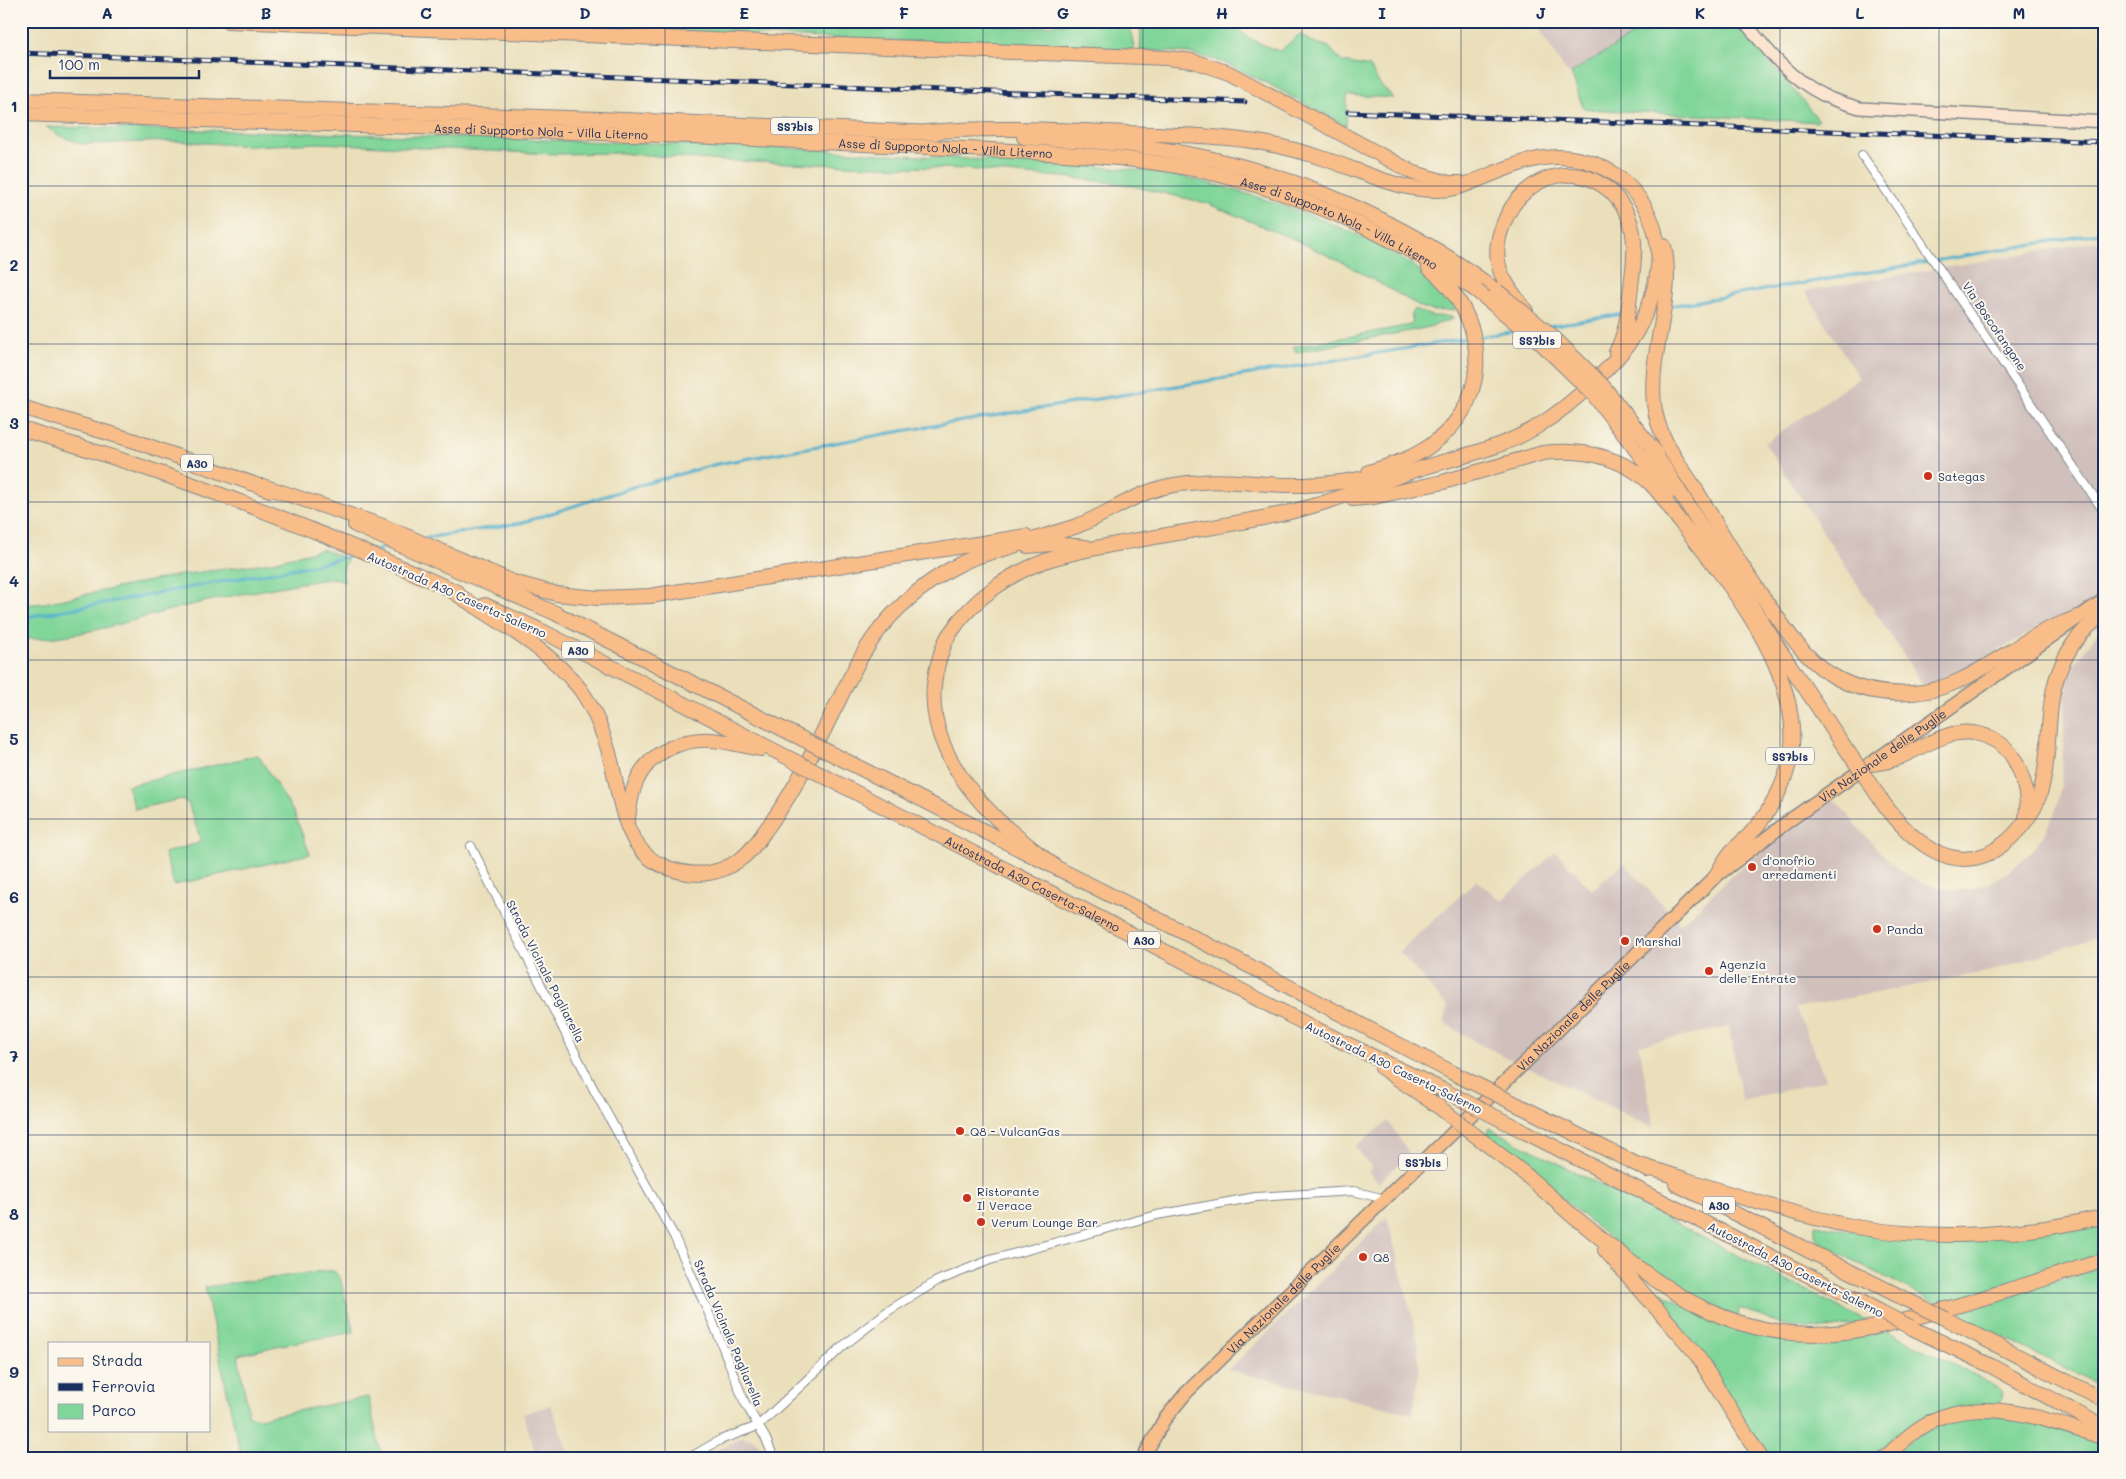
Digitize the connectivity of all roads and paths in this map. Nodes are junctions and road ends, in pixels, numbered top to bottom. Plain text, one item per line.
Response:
1 (227, 21) edge
2 (1744, 21) edge
3 (21, 100) edge
4 (21, 114) edge
5 (2105, 122) edge
6 (927, 132) junction
7 (1862, 155) dead end
8 (1481, 180) junction
9 (1390, 239) junction
10 (1662, 272) junction
11 (1504, 290) junction
12 (1598, 384) junction
13 (21, 407) edge
14 (21, 428) edge
15 (1652, 447) junction
16 (1415, 470) junction
17 (1328, 484) junction
18 (263, 486) junction
19 (1331, 502) junction
20 (2105, 513) edge
21 (1716, 526) junction
22 (1051, 533) junction
23 (1697, 541) junction
24 (1008, 547) junction
25 (1096, 548) junction
26 (451, 561) junction
27 (449, 589) junction
28 (2105, 599) edge
29 (2105, 610) edge
30 (2077, 617) junction
31 (1752, 620) junction
32 (1783, 655) junction
33 (777, 752) junction
34 (1870, 764) junction
35 (2026, 819) junction
36 (627, 823) junction
37 (471, 846) dead end
38 (1057, 868) junction
39 (1715, 877) junction
40 (1344, 1042) junction
41 (1640, 1165) junction
42 (1385, 1199) junction
43 (1571, 1214) junction
44 (2105, 1216) edge
45 (2105, 1260) edge
46 (2105, 1401) edge
47 (758, 1426) junction
48 (2105, 1428) edge
49 (2105, 1438) edge
50 (689, 1458) edge
51 (774, 1458) edge
52 (1143, 1458) edge
53 (1762, 1458) edge
54 (1885, 1458) edge

1 - 8 highway
2 - 5 street
3 - 6 highway, Asse di Supporto Nola - Villa Literno / SS7bis
4 - 9 highway, Asse di Supporto Nola - Villa Literno / SS7bis
6 - 8 highway
6 - 11 highway, Asse di Supporto Nola - Villa Literno / SS7bis
7 - 20 street, Via Boscofangone
8 - 10 highway
9 - 12 highway, Asse di Supporto Nola - Villa Literno / SS7bis, bridge
9 - 17 highway
10 - 12 highway
10 - 21 highway
11 - 12 highway, Asse di Supporto Nola - Villa Literno / SS7bis, bridge
11 - 12 highway
12 - 15 highway, Asse di Supporto Nola - Villa Literno / SS7bis
12 - 16 highway
12 - 23 highway, Asse di Supporto Nola - Villa Literno / SS7bis
13 - 18 highway, Autostrada A30 Caserta-Salerno / A30
14 - 27 highway, Autostrada A30 Caserta-Salerno / A30
15 - 21 highway, SS7bis
15 - 32 highway, SS7bis
16 - 17 highway
16 - 19 highway
17 - 22 highway
18 - 26 highway, Autostrada A30 Caserta-Salerno / A30
18 - 26 highway
19 - 23 highway
19 - 25 highway
21 - 30 highway, SS7bis
22 - 24 highway
22 - 26 highway
23 - 31 highway, SS7bis
24 - 25 highway
24 - 36 highway
25 - 38 highway
26 - 38 highway, Autostrada A30 Caserta-Salerno / A30, bridge
27 - 33 highway, Autostrada A30 Caserta-Salerno / A30
27 - 36 highway
28 - 30 main road, Via Nazionale delle Puglie / SS7bis
29 - 35 highway, SS7bis
30 - 34 main road, Via Nazionale delle Puglie / SS7bis
31 - 32 highway, SS7bis
31 - 39 highway, SS7bis
32 - 35 highway, SS7bis, bridge
33 - 36 highway
33 - 40 highway, Autostrada A30 Caserta-Salerno / A30, bridge
34 - 35 highway, SS7bis
34 - 39 main road, Via Nazionale delle Puglie / SS7bis
37 - 47 street, Strada Vicinale Pagliarella
38 - 41 highway, Autostrada A30 Caserta-Salerno / A30, bridge
39 - 42 main road, Via Nazionale delle Puglie / SS7bis
40 - 43 highway, bridge
40 - 48 highway, Autostrada A30 Caserta-Salerno / A30, bridge
41 - 44 highway
41 - 46 highway, Autostrada A30 Caserta-Salerno / A30, bridge
42 - 47 street, Strada Vicinale Pagliarella
42 - 52 main road, Via Nazionale delle Puglie / SS7bis
43 - 45 highway
43 - 53 highway
47 - 50 street
47 - 51 street
49 - 54 highway

